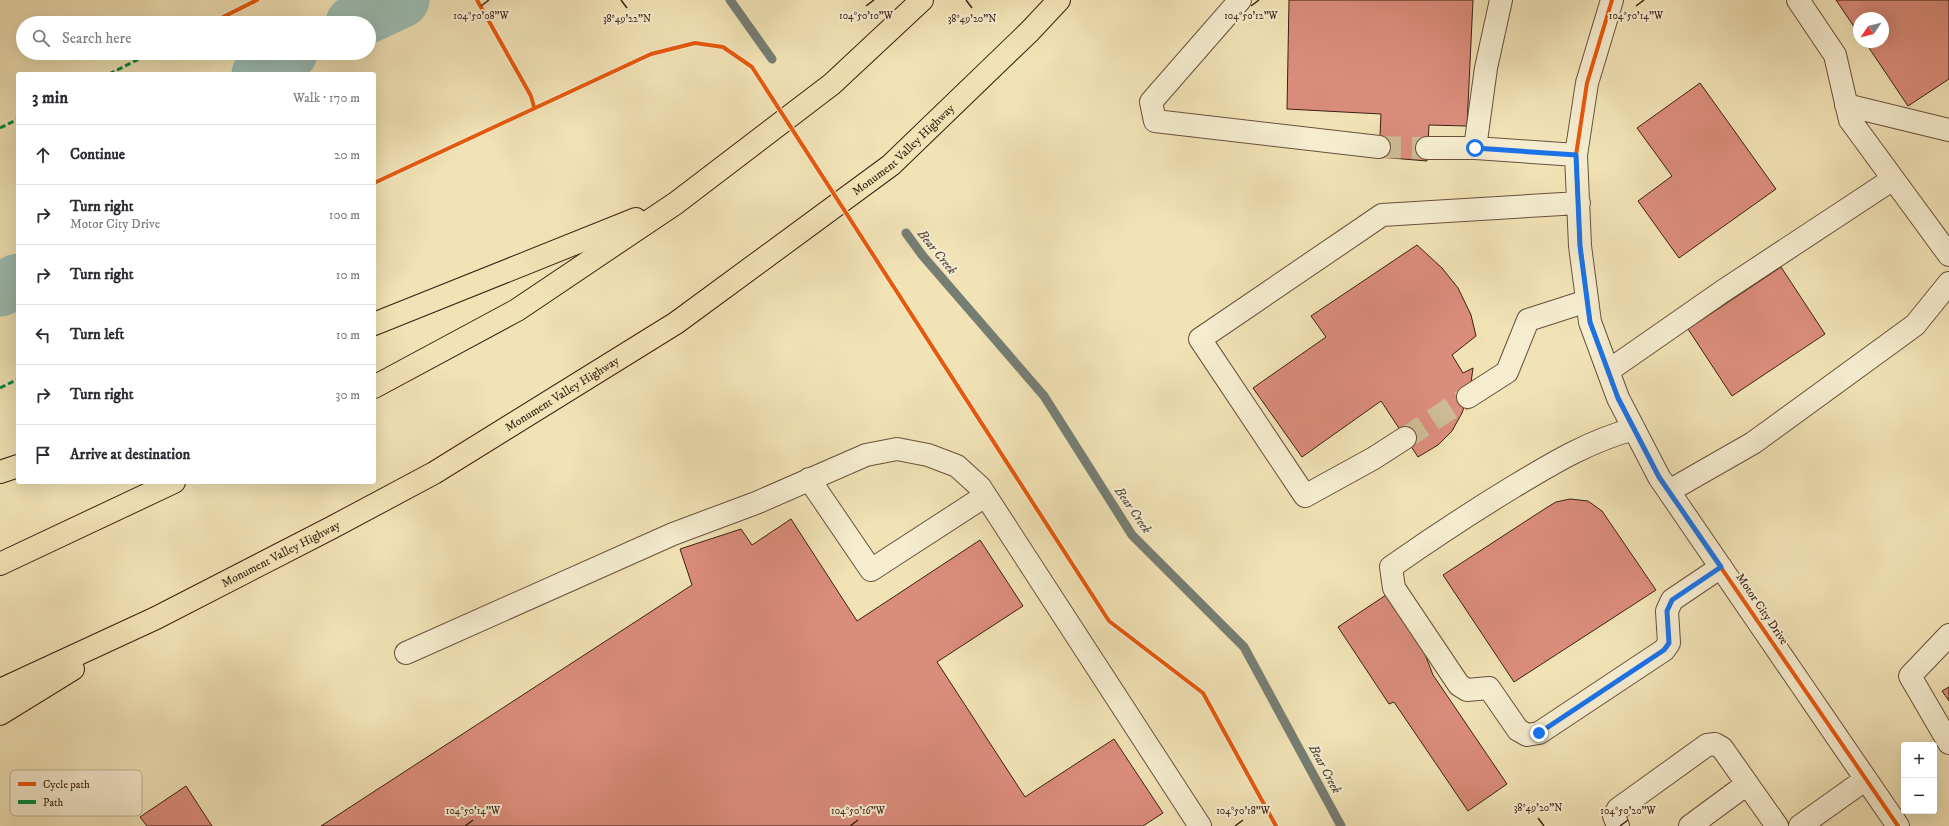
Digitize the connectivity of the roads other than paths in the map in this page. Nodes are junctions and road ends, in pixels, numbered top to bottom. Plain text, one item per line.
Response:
1 (922, 0) edge
2 (1059, 0) edge
3 (1240, 0) edge
4 (1502, 0) edge
5 (1612, 0) edge
6 (1798, 0) edge
7 (1846, 104) junction
8 (1949, 130) edge
9 (1379, 147) tunnel mouth
10 (1428, 148) tunnel mouth
11 (1475, 148) junction
12 (1576, 155) junction
13 (1893, 179) junction
14 (676, 203) junction
15 (1578, 203) junction
16 (1949, 255) edge
17 (1949, 284) edge
18 (1587, 301) junction
19 (376, 323) edge
20 (1608, 371) junction
21 (376, 386) edge
22 (1468, 397) tunnel mouth
23 (1634, 429) junction
24 (1405, 438) tunnel mouth
25 (16, 467) edge
26 (0, 472) edge
27 (810, 479) junction
28 (170, 484) edge
29 (1669, 491) junction
30 (985, 496) junction
31 (0, 564) edge
32 (1721, 567) junction
33 (156, 618) junction
34 (1949, 635) edge
35 (406, 653) dead end
36 (0, 690) edge
37 (0, 714) edge
38 (1949, 743) edge
39 (1866, 779) junction
40 (1748, 784) junction
41 (1200, 826) edge
42 (1618, 826) edge
43 (1690, 826) edge
44 (1778, 826) edge
45 (1800, 826) edge
46 (1898, 826) edge

1 - 14 highway
2 - 33 highway, Monument Valley Highway
3 - 9 street
4 - 11 street
5 - 12 street, Motor City Drive
6 - 7 street
7 - 8 street
7 - 13 street
10 - 11 street
11 - 12 street
12 - 15 street, Motor City Drive
13 - 16 street
13 - 20 street
14 - 19 highway
14 - 21 highway
15 - 18 street, Motor City Drive
15 - 24 street
17 - 29 street
18 - 20 street, Motor City Drive
18 - 22 street
20 - 23 street, Motor City Drive
23 - 29 street, Motor City Drive
23 - 32 street
25 - 26 highway
27 - 30 street
27 - 30 street
27 - 35 street
28 - 31 highway
29 - 32 street, Motor City Drive
30 - 41 street
32 - 39 street, Motor City Drive
33 - 36 highway, Monument Valley Highway
33 - 37 highway
34 - 38 street
39 - 45 street
39 - 46 street, Motor City Drive
40 - 42 street
40 - 43 street
40 - 44 street

